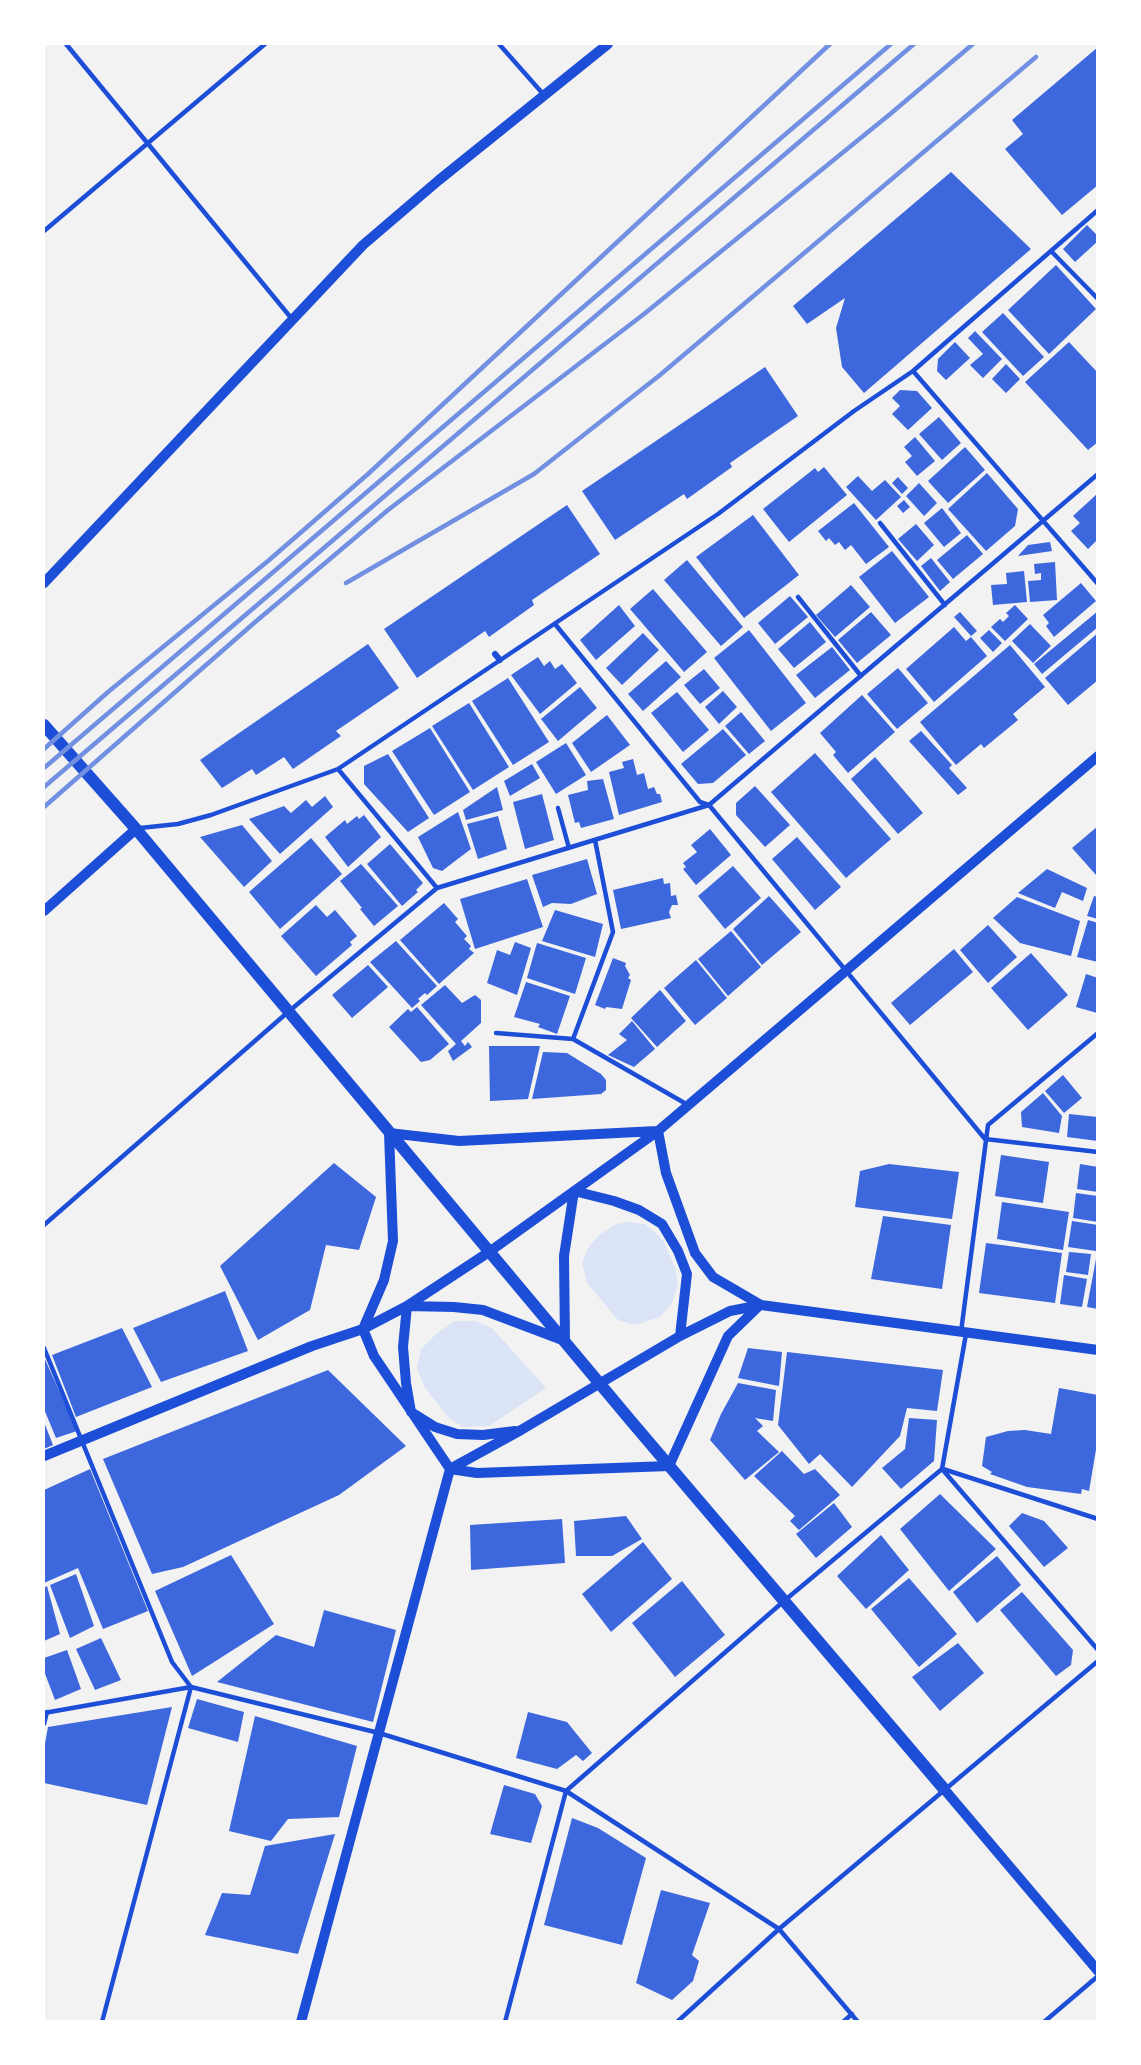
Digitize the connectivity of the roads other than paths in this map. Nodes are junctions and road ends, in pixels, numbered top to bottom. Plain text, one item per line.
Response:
1 (66, 44) edge
2 (265, 44) edge
3 (499, 44) edge
4 (608, 44) edge
5 (543, 95) junction
6 (149, 144) junction
7 (1098, 210) edge
8 (44, 231) edge
9 (1051, 250) junction
10 (1098, 299) edge
11 (292, 319) junction
12 (913, 371) junction
13 (1098, 474) edge
14 (1042, 521) junction
15 (880, 523) dead end
16 (44, 583) edge
17 (1098, 584) edge
18 (798, 597) dead end
19 (945, 605) junction
20 (555, 624) junction
21 (495, 654) dead end
22 (500, 660) junction
23 (861, 676) junction
24 (44, 725) edge
25 (1098, 756) edge
26 (338, 769) junction
27 (709, 806) junction
28 (558, 808) dead end
29 (136, 829) junction
30 (595, 840) junction
31 (569, 848) junction
32 (437, 888) junction
33 (44, 911) edge
34 (845, 971) junction
35 (288, 1012) junction
36 (496, 1033) dead end
37 (1098, 1033) edge
38 (573, 1039) junction
39 (688, 1106) junction
40 (658, 1131) junction
41 (389, 1133) junction
42 (986, 1139) junction
43 (1098, 1152) edge
44 (574, 1191) junction
45 (44, 1226) edge
46 (489, 1252) junction
47 (761, 1305) junction
48 (407, 1306) junction
49 (363, 1329) junction
50 (964, 1332) junction
51 (680, 1336) junction
52 (565, 1341) junction
53 (44, 1348) edge
54 (1098, 1350) edge
55 (600, 1384) junction
56 (411, 1412) junction
57 (521, 1430) junction
58 (81, 1440) junction
59 (44, 1456) edge
60 (669, 1466) junction
61 (450, 1468) junction
62 (942, 1469) junction
63 (1098, 1519) edge
64 (784, 1601) junction
65 (1098, 1650) edge
66 (1098, 1661) edge
67 (191, 1687) junction
68 (45, 1712) edge
69 (44, 1724) edge
70 (379, 1733) junction
71 (944, 1789) junction
72 (566, 1791) junction
73 (779, 1929) junction
74 (1098, 1971) edge
75 (1098, 1976) edge
76 (852, 2014) junction
77 (102, 2022) edge
78 (301, 2022) edge
79 (506, 2022) edge
80 (677, 2022) edge
81 (843, 2022) edge
82 (858, 2022) edge
83 (1044, 2022) edge

1 - 6 lane
2 - 6 lane
3 - 5 lane
4 - 5 street
5 - 11 street
6 - 8 lane
6 - 11 lane
7 - 9 lane
9 - 10 lane
9 - 12 lane
11 - 16 street
12 - 14 lane
12 - 20 lane
13 - 14 lane
14 - 17 lane
14 - 19 lane
15 - 19 lane
18 - 23 lane
19 - 23 lane
20 - 22 lane
20 - 27 lane
21 - 22 street
22 - 26 lane
23 - 27 lane
24 - 29 main road
25 - 34 street
26 - 29 lane
26 - 32 lane
27 - 30 lane
27 - 34 lane
28 - 31 lane
29 - 33 street
29 - 35 main road
30 - 31 lane
30 - 38 lane
31 - 32 lane
32 - 35 lane
34 - 39 street
34 - 42 lane
35 - 41 main road
35 - 45 lane
36 - 38 lane
37 - 42 lane
38 - 39 lane
39 - 40 street
40 - 41 street
40 - 44 street
40 - 47 street
41 - 46 main road
41 - 49 street
42 - 43 lane
42 - 50 lane
44 - 46 street
44 - 51 street
44 - 52 street
46 - 48 street
46 - 52 main road
47 - 50 street
47 - 51 street
47 - 60 street
48 - 49 street
48 - 52 street
48 - 56 street
49 - 56 street
49 - 58 street
50 - 54 street
50 - 62 lane
51 - 55 street
52 - 55 main road
53 - 58 lane
55 - 57 street
55 - 60 main road
56 - 57 street
56 - 61 street
57 - 61 street
58 - 59 street
58 - 67 lane
60 - 61 street
60 - 64 main road
61 - 70 street
62 - 63 lane
62 - 64 lane
62 - 65 lane
64 - 71 main road
64 - 72 lane
66 - 71 lane
67 - 68 lane
67 - 70 lane
67 - 77 lane
68 - 69 lane
70 - 72 lane
70 - 78 street
71 - 73 lane
71 - 74 street
72 - 73 lane
72 - 79 lane
73 - 76 lane
73 - 80 lane
75 - 83 lane
76 - 81 lane
76 - 82 lane

